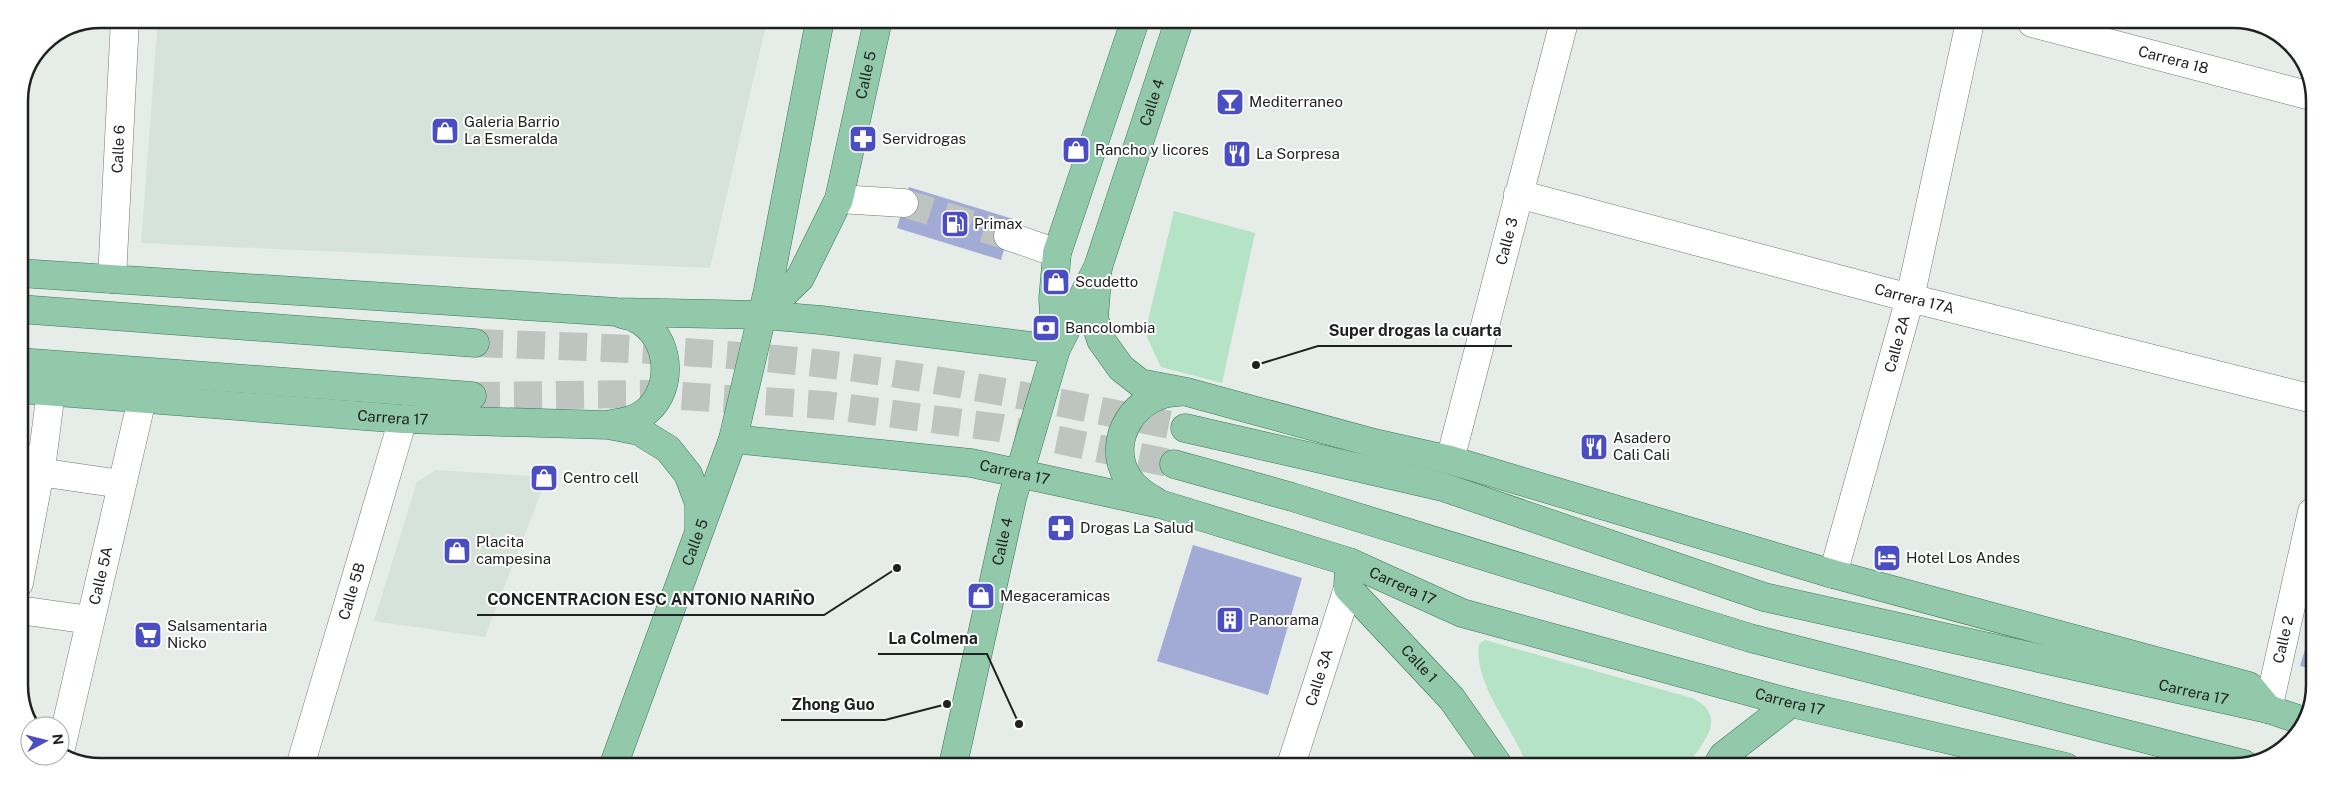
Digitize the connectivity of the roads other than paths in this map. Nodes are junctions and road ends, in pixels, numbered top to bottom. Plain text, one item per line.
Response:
1 (124, 28) edge
2 (818, 28) edge
3 (876, 28) edge
4 (1133, 28) edge
5 (1177, 28) edge
6 (1562, 28) edge
7 (1969, 28) edge
8 (2055, 28) edge
9 (2306, 95) edge
10 (1518, 194) junction
11 (839, 199) junction
12 (904, 204) tunnel mouth
13 (1008, 236) tunnel mouth
14 (1057, 253) junction
15 (1098, 267) junction
16 (27, 274) edge
17 (112, 279) junction
18 (1910, 298) junction
19 (27, 310) edge
20 (617, 312) junction
21 (762, 315) junction
22 (475, 343) tunnel mouth
23 (1056, 349) junction
24 (27, 363) edge
25 (27, 390) edge
26 (51, 392) junction
27 (1186, 392) junction
28 (472, 396) tunnel mouth
29 (2306, 398) edge
30 (142, 399) junction
31 (402, 419) junction
32 (608, 425) junction
33 (1185, 428) tunnel mouth
34 (733, 439) junction
35 (1450, 460) junction
36 (33, 464) edge
37 (1174, 464) tunnel mouth
38 (1021, 473) junction
39 (121, 484) junction
40 (28, 500) edge
41 (1160, 504) junction
42 (699, 535) junction
43 (2306, 539) edge
44 (1833, 574) junction
45 (1349, 575) junction
46 (28, 611) edge
47 (90, 620) junction
48 (1791, 704) junction
49 (2268, 709) junction
50 (68, 716) edge
51 (2298, 719) edge
52 (303, 758) edge
53 (616, 758) edge
54 (955, 758) edge
55 (1293, 758) edge
56 (1493, 758) edge
57 (1722, 758) edge
58 (2027, 758) edge
59 (2220, 758) edge

1 - 17 street, Calle 6
2 - 21 main road, Calle 5
3 - 11 main road, Calle 5
4 - 14 main road, Calle 4
5 - 15 main road, Calle 4
6 - 10 street, Calle 3
7 - 18 street, Calle 2A
8 - 9 street, Carrera 18
10 - 18 street, Carrera 17A
10 - 35 street, Calle 3
11 - 12 street
11 - 21 main road, Calle 5
13 - 14 street
14 - 23 main road, Calle 4
15 - 23 main road, Calle 4
15 - 27 main road
16 - 17 main road
17 - 20 main road
18 - 29 street, Carrera 17A
18 - 44 street, Calle 2A
19 - 22 main road
20 - 21 main road
20 - 32 main road
21 - 23 main road
21 - 34 main road, Calle 5
23 - 38 main road, Calle 4
24 - 28 main road, Carrera 17
25 - 26 main road, Carrera 17
26 - 30 main road, Carrera 17
26 - 36 street
27 - 35 main road
27 - 41 main road
30 - 31 main road, Carrera 17
30 - 39 street, Calle 5A
31 - 32 main road, Carrera 17
31 - 52 street, Calle 5B
32 - 42 main road, Carrera 17
33 - 49 main road, Carrera 17
34 - 38 main road, Carrera 17
34 - 42 main road, Calle 5
35 - 44 main road
36 - 39 street
36 - 40 street
37 - 59 main road
38 - 41 main road, Carrera 17
38 - 54 main road, Calle 4
39 - 47 street, Calle 5A
41 - 45 main road, Carrera 17
42 - 53 main road, Calle 5
43 - 49 street, Calle 2
44 - 49 main road
45 - 48 main road, Carrera 17
45 - 55 street, Calle 3A
45 - 56 main road, Calle 1
46 - 47 street
47 - 50 street, Calle 5A
48 - 57 main road
48 - 58 main road, Carrera 17
49 - 51 main road, Carrera 17

